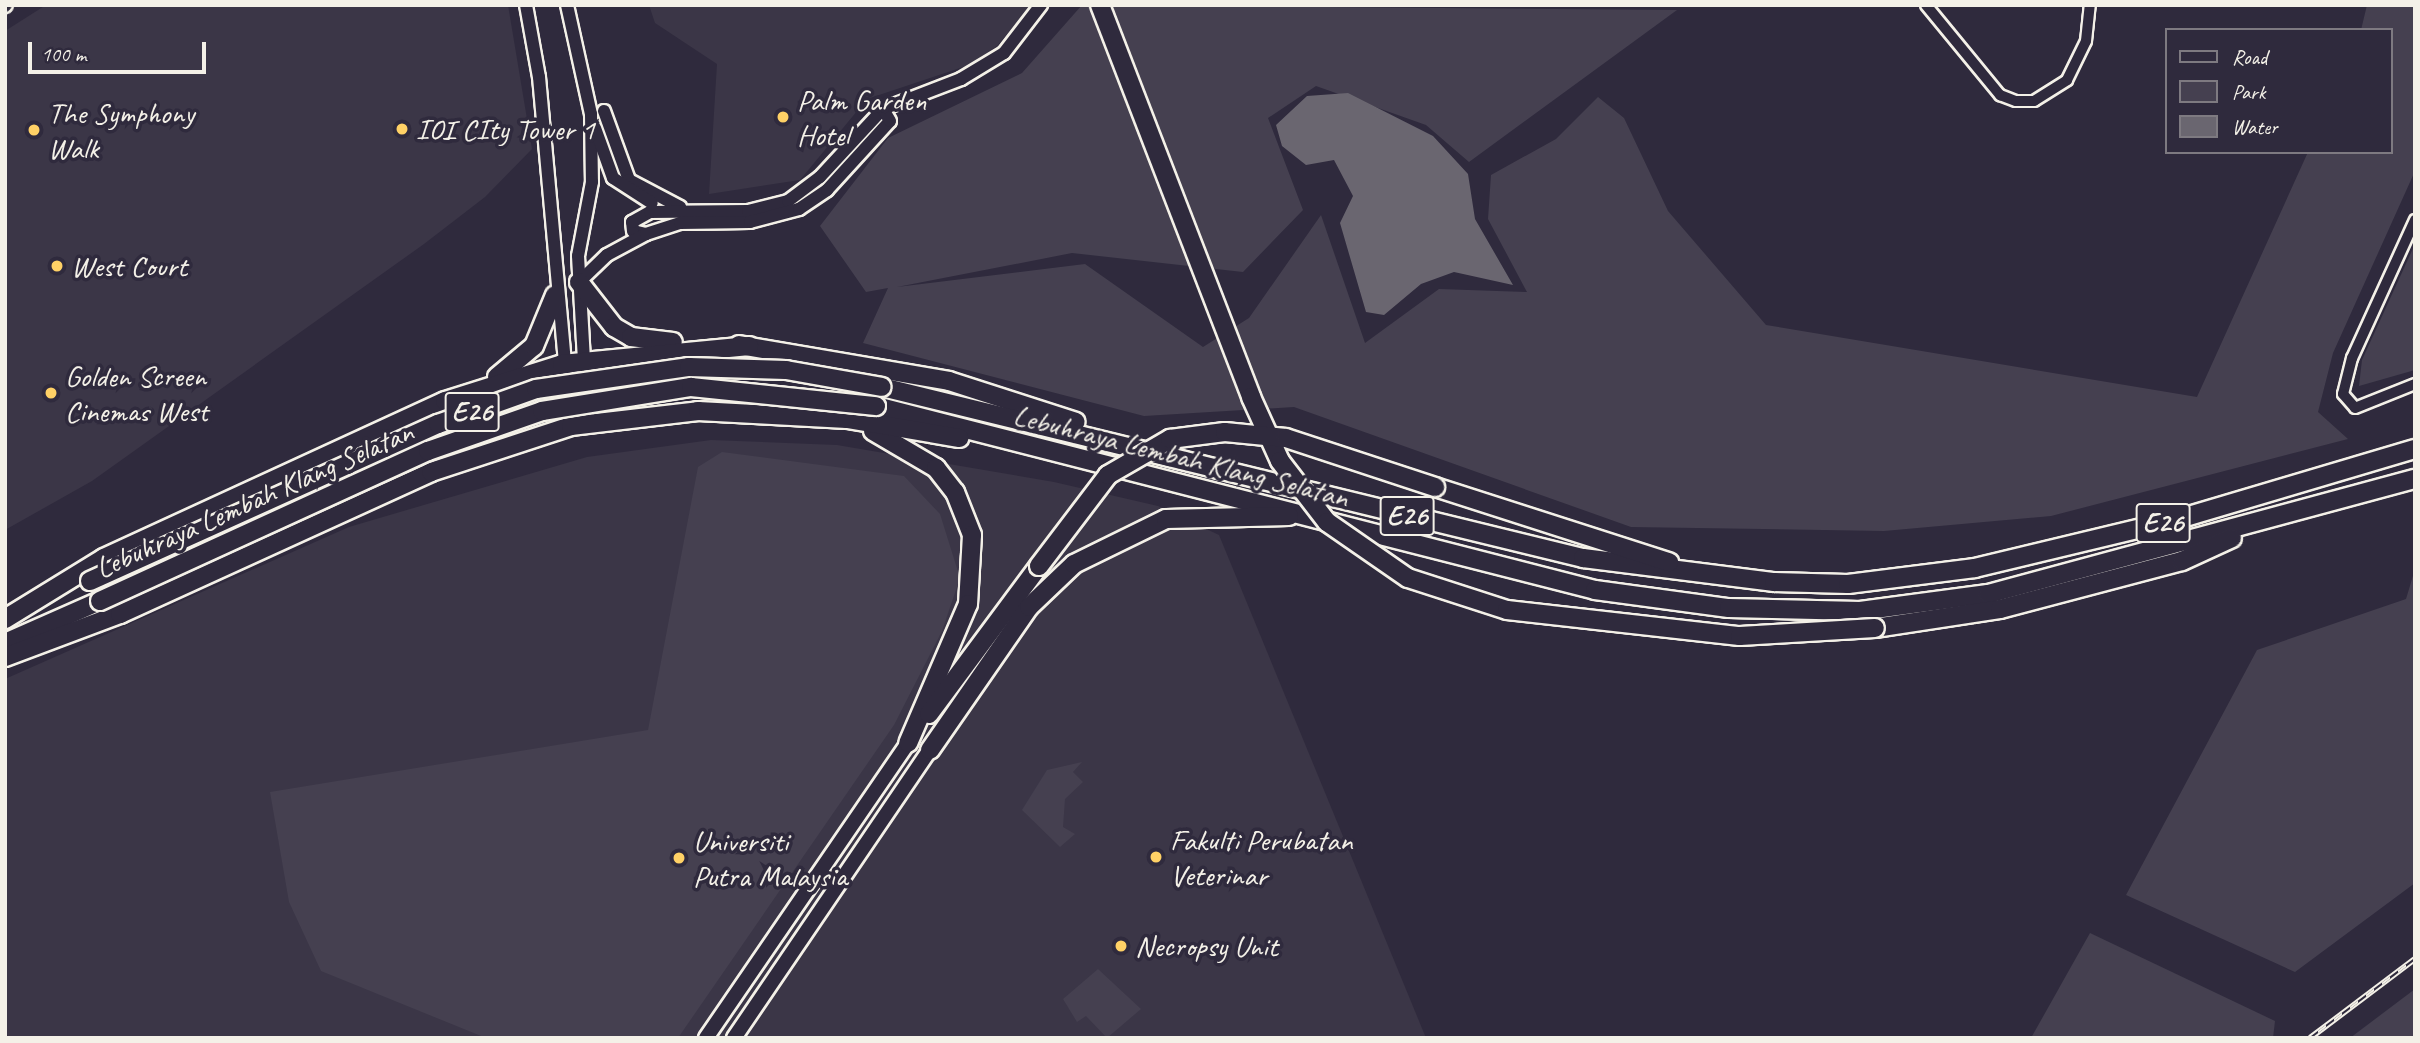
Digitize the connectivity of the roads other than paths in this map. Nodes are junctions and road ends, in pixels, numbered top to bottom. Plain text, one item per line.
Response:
1 (526, 5) edge
2 (567, 5) edge
3 (1041, 5) edge
4 (1100, 5) edge
5 (1926, 5) edge
6 (2090, 5) edge
7 (883, 109) junction
8 (597, 113) junction
9 (666, 209) junction
10 (686, 209) junction
11 (749, 216) junction
12 (2415, 220) edge
13 (646, 234) junction
14 (579, 282) junction
15 (555, 295) junction
16 (749, 346) junction
17 (581, 361) junction
18 (562, 364) junction
19 (2415, 384) edge
20 (480, 389) junction
21 (847, 419) junction
22 (580, 424) junction
23 (995, 438) junction
24 (1106, 438) junction
25 (2415, 449) edge
26 (2415, 479) edge
27 (1310, 516) junction
28 (2277, 518) junction
29 (1712, 576) junction
30 (5, 619) edge
31 (5, 643) edge
32 (5, 657) edge
33 (908, 743) junction
34 (930, 750) joint
35 (706, 1038) edge
36 (734, 1038) edge

1 - 15 street
2 - 8 street
3 - 7 street
4 - 28 highway, bridge
5 - 6 street
7 - 11 street
7 - 11 street
8 - 9 street
8 - 10 street
8 - 14 street
9 - 10 street
9 - 13 street
10 - 11 street
11 - 13 street
12 - 19 street
13 - 14 street
14 - 16 highway
14 - 17 street
15 - 18 street
15 - 20 highway
16 - 17 highway
16 - 24 highway
17 - 18 highway
17 - 22 street
18 - 20 highway
18 - 22 street
20 - 30 highway
21 - 22 highway
21 - 23 highway
21 - 33 highway
22 - 32 highway
23 - 27 highway, Lebuhraya Lembah Klang Selatan / E26
23 - 31 highway, Lebuhraya Lembah Klang Selatan / E26, bridge
24 - 29 highway, Lebuhraya Lembah Klang Selatan / E26
24 - 30 highway, Lebuhraya Lembah Klang Selatan / E26, bridge
25 - 29 highway, Lebuhraya Lembah Klang Selatan / E26
26 - 28 highway, Lebuhraya Lembah Klang Selatan / E26
27 - 28 highway, Lebuhraya Lembah Klang Selatan / E26
27 - 34 highway
29 - 33 highway, bridge
33 - 35 main road
34 - 36 main road

